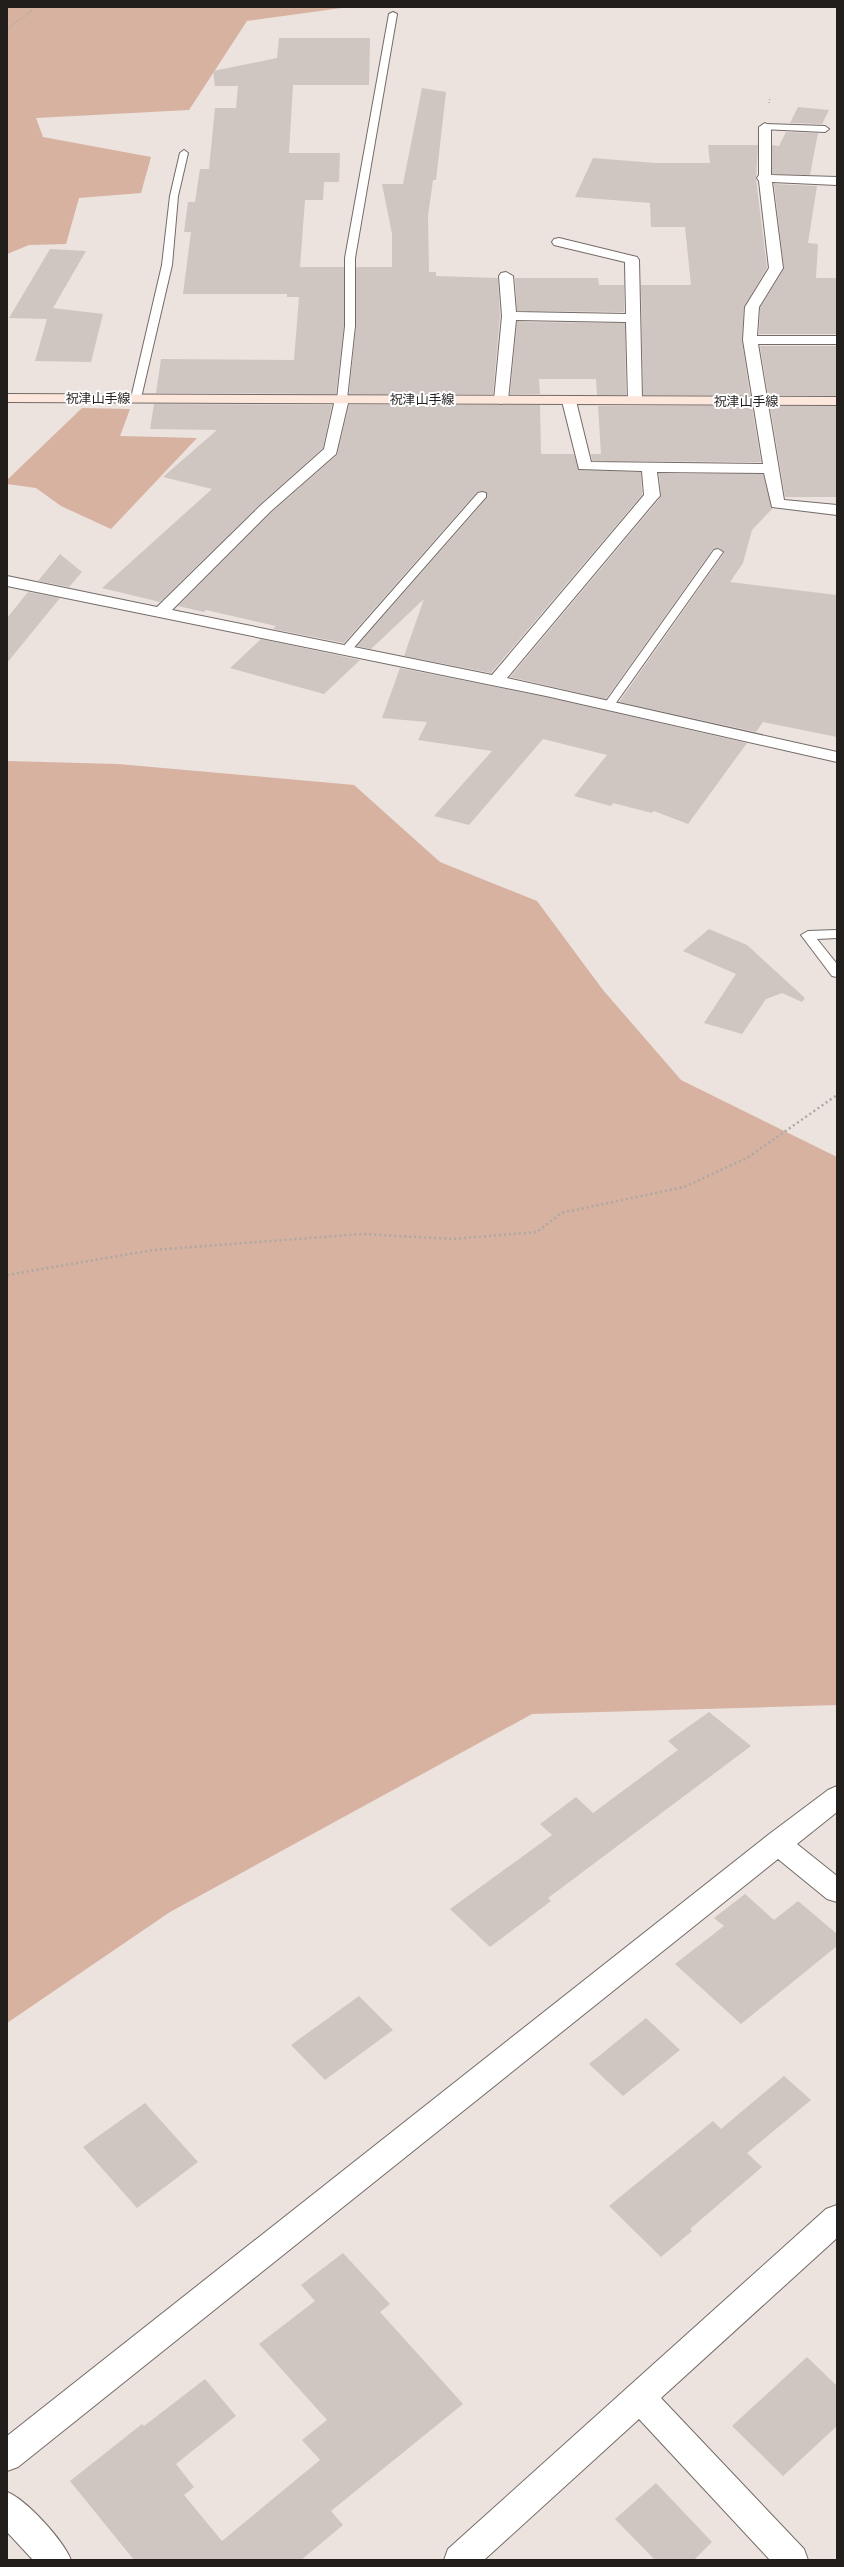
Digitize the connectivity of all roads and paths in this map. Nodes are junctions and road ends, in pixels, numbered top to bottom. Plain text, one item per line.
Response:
1 (31, 7) edge
2 (393, 14) dead end
3 (7, 29) edge
4 (765, 127) joint
5 (825, 129) dead end
6 (184, 153) dead end
7 (763, 178) junction
8 (837, 181) edge
9 (559, 242) dead end
10 (506, 276) dead end
11 (508, 316) junction
12 (633, 318) junction
13 (750, 340) junction
14 (837, 340) edge
15 (7, 398) edge
16 (136, 398) junction
17 (342, 398) junction
18 (502, 400) junction
19 (569, 400) junction
20 (635, 400) junction
21 (762, 401) junction
22 (837, 401) edge
23 (649, 467) junction
24 (772, 469) junction
25 (482, 495) dead end
26 (837, 510) edge
27 (718, 552) dead end
28 (7, 581) edge
29 (161, 612) junction
30 (346, 650) junction
31 (496, 681) junction
32 (609, 705) junction
33 (837, 757) edge
34 (837, 934) edge
35 (837, 973) edge
36 (837, 1095) edge
37 (7, 1275) edge
38 (837, 1796) edge
39 (777, 1843) junction
40 (837, 1890) edge
41 (837, 2220) edge
42 (639, 2398) junction
43 (7, 2456) edge
44 (7, 2508) edge
45 (54, 2560) edge
46 (460, 2560) edge
47 (792, 2560) edge

1 - 3 path
2 - 17 lane
4 - 5 lane
4 - 7 street
6 - 16 lane
7 - 8 street
7 - 13 street
9 - 12 street
10 - 11 street
11 - 12 street
11 - 18 street
12 - 20 street
13 - 14 street
13 - 21 street
15 - 16 street, 祝津山手線
16 - 17 street, 祝津山手線
17 - 18 street, 祝津山手線
17 - 29 street
18 - 19 street, 祝津山手線
19 - 20 street, 祝津山手線
19 - 23 street
20 - 21 street, 祝津山手線
21 - 22 street, 祝津山手線
21 - 24 street
23 - 24 street
23 - 31 street
24 - 26 street
25 - 30 lane
27 - 32 lane
28 - 29 street
29 - 30 street
30 - 31 street
31 - 32 street
32 - 33 street
34 - 35 lane
36 - 37 path
38 - 39 street
39 - 40 street
39 - 43 street
41 - 42 street
42 - 46 street
42 - 47 street
44 - 45 street

